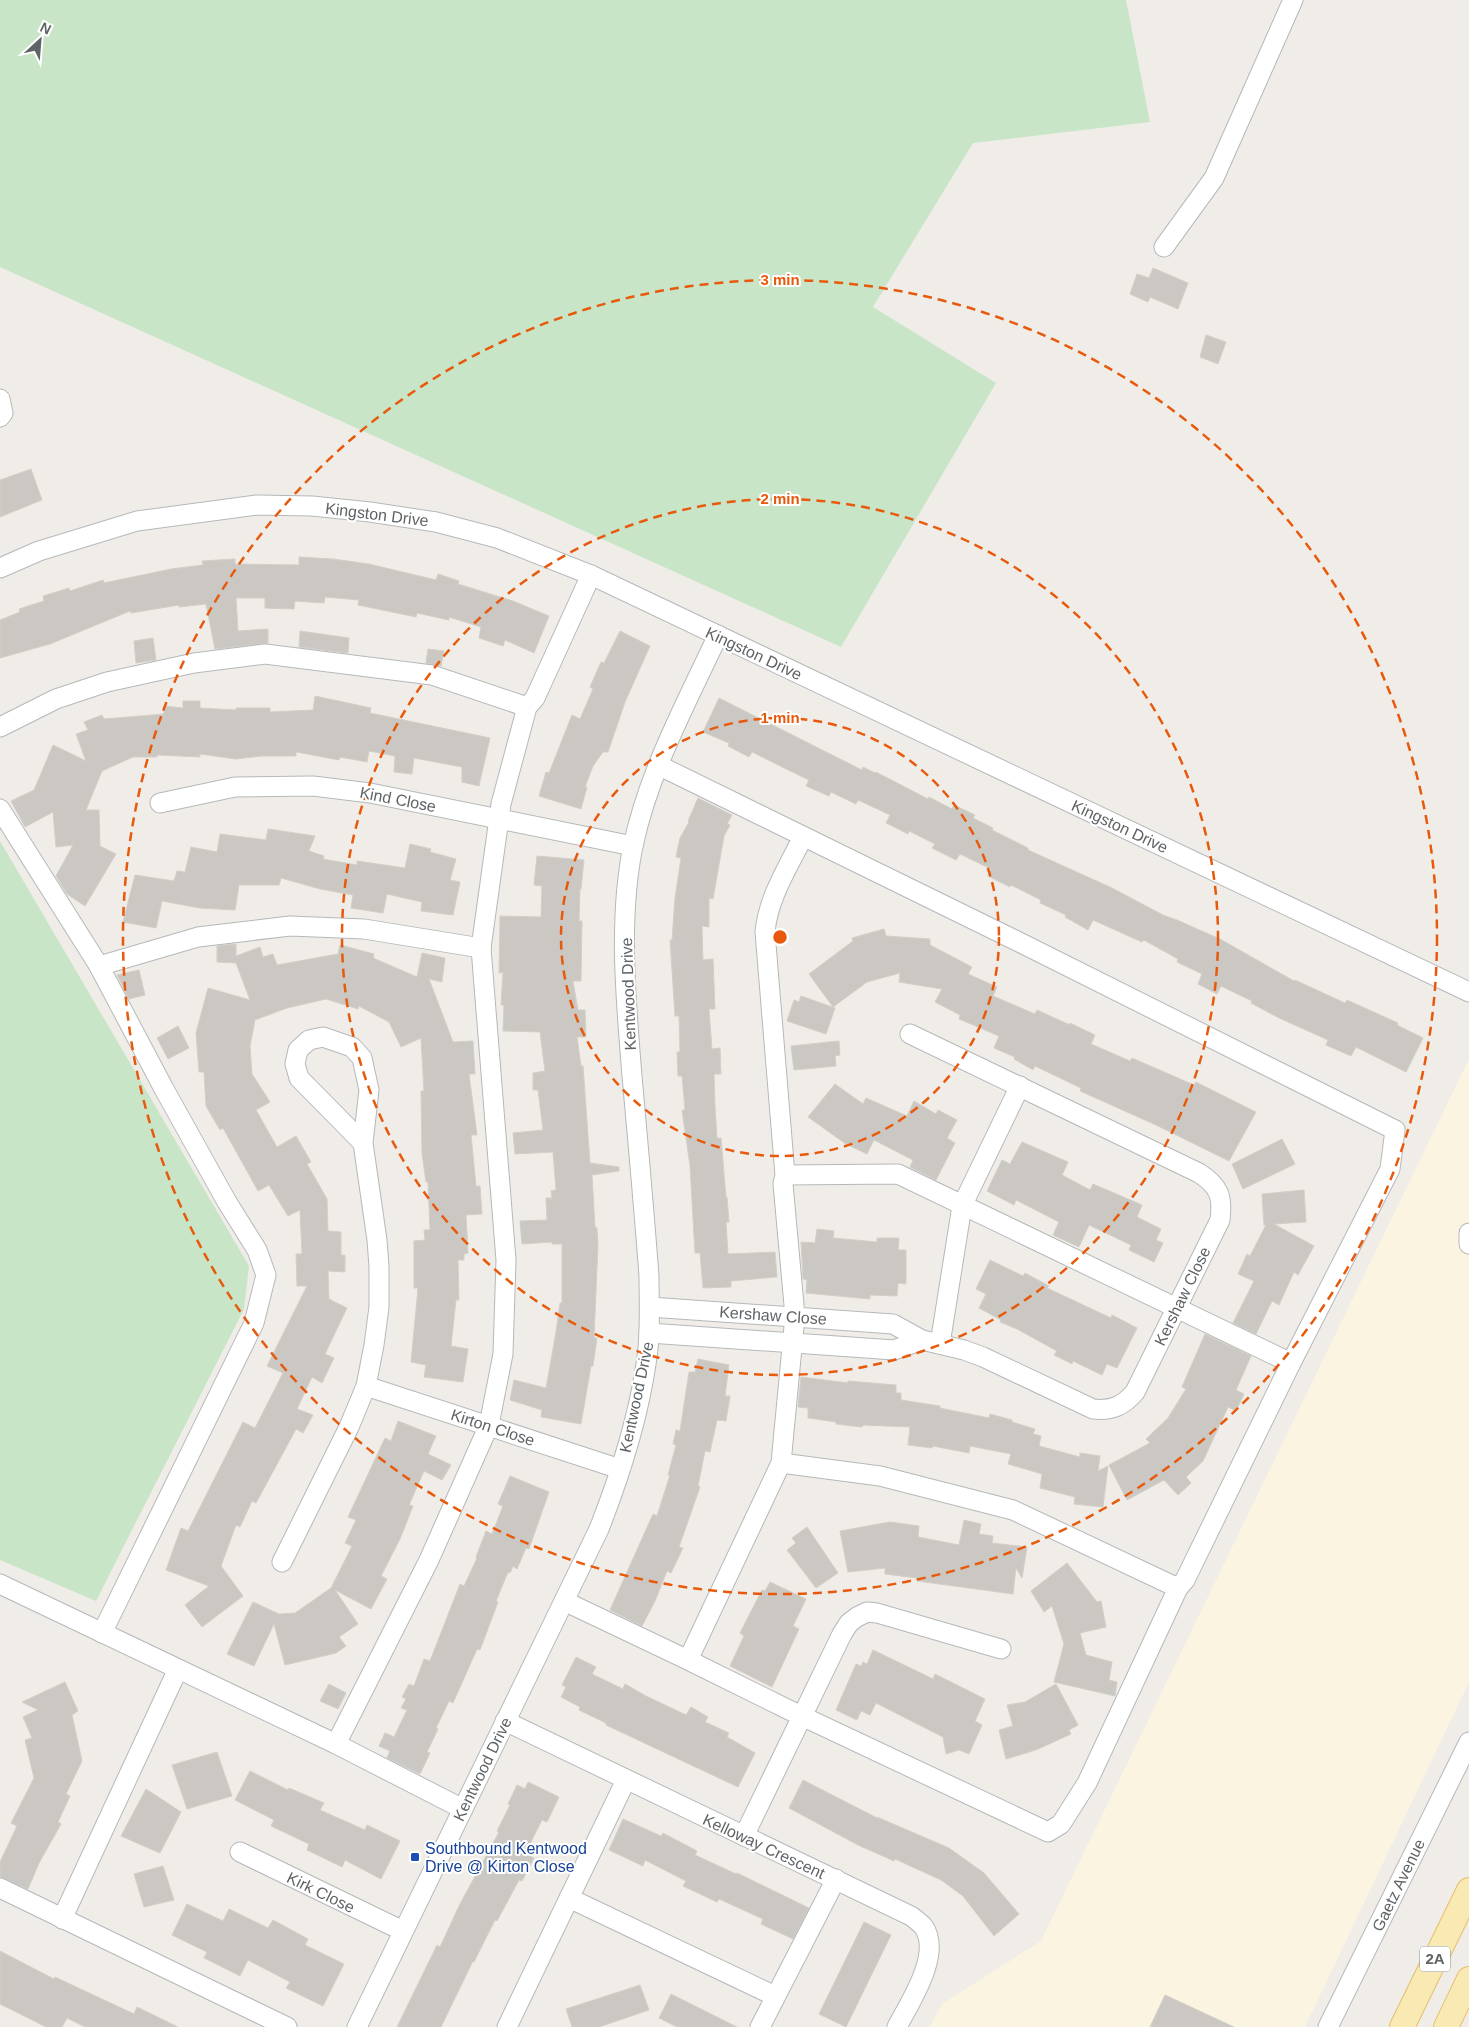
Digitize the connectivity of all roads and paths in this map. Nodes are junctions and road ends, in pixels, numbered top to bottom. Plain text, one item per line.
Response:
1 (1292, 0) edge
2 (1164, 247) dead end
3 (0, 399) edge
4 (0, 417) edge
5 (0, 568) edge
6 (591, 575) junction
7 (718, 635) junction
8 (527, 706) junction
9 (0, 727) edge
10 (658, 765) junction
11 (160, 803) dead end
12 (0, 809) edge
13 (499, 819) junction
14 (803, 837) junction
15 (633, 846) junction
16 (481, 948) junction
17 (100, 966) junction
18 (1469, 992) edge
19 (910, 1034) dead end
20 (1020, 1086) junction
21 (363, 1143) junction
22 (785, 1175) junction
23 (962, 1206) junction
24 (1469, 1234) edge
25 (1469, 1244) edge
26 (1176, 1306) junction
27 (650, 1307) junction
28 (795, 1316) junction
29 (649, 1333) junction
30 (931, 1342) junction
31 (794, 1344) junction
32 (1291, 1363) junction
33 (366, 1386) junction
34 (489, 1425) junction
35 (781, 1463) junction
36 (620, 1469) junction
37 (282, 1562) dead end
38 (0, 1584) edge
39 (1178, 1588) junction
40 (564, 1602) junction
41 (102, 1633) junction
42 (1001, 1649) dead end
43 (688, 1660) junction
44 (178, 1669) junction
45 (802, 1717) junction
46 (505, 1721) junction
47 (1469, 1742) edge
48 (336, 1744) junction
49 (626, 1780) junction
50 (463, 1809) junction
51 (744, 1836) junction
52 (240, 1852) dead end
53 (836, 1879) junction
54 (0, 1888) edge
55 (1469, 1890) edge
56 (569, 1898) junction
57 (62, 1919) junction
58 (403, 1932) junction
59 (1469, 1979) edge
60 (775, 1996) junction
61 (287, 2027) edge
62 (358, 2027) edge
63 (507, 2027) edge
64 (760, 2027) edge
65 (897, 2027) edge
66 (1328, 2027) edge
67 (1402, 2027) edge
68 (1446, 2027) edge

1 - 2 street
3 - 4 street
5 - 6 street, Kingston Drive
6 - 7 street, Kingston Drive
6 - 8 street
7 - 10 street, Kentwood Drive
7 - 18 street, Kingston Drive
8 - 9 street
8 - 13 street
10 - 14 street
10 - 15 street, Kentwood Drive
11 - 13 street, Kind Close
12 - 17 street
13 - 15 street, Kind Close
13 - 16 street
14 - 22 street
14 - 32 street
15 - 27 street, Kentwood Drive
16 - 17 street
16 - 34 street
17 - 41 street
19 - 20 street, Kershaw Close
20 - 23 street
20 - 26 street, Kershaw Close
21 - 21 street
21 - 33 street
22 - 23 street
22 - 28 street
23 - 26 street
23 - 30 street
24 - 25 street
26 - 30 street, Kershaw Close
26 - 32 street
27 - 28 street, Kershaw Close
27 - 29 street, Kentwood Drive
28 - 30 street, Kershaw Close
28 - 31 street
29 - 31 street, Kershaw Close
29 - 36 street, Kentwood Drive
30 - 31 street, Kershaw Close
31 - 35 street
32 - 39 street
33 - 34 street, Kirton Close
33 - 37 street
34 - 36 street, Kirton Close
34 - 48 street
35 - 39 street
35 - 43 street
36 - 40 street, Kentwood Drive
38 - 41 street
39 - 45 street
40 - 43 street
40 - 46 street, Kentwood Drive
41 - 44 street
42 - 45 street
43 - 45 street
44 - 48 street
44 - 57 street
45 - 51 street
46 - 49 street, Kelloway Crescent
46 - 50 street, Kentwood Drive
47 - 66 street, Gaetz Avenue
48 - 50 street
49 - 51 street, Kelloway Crescent
49 - 56 street
50 - 58 street, Kentwood Drive
51 - 53 street, Kelloway Crescent
52 - 58 street, Kirk Close
53 - 60 street
53 - 65 street, Kelloway Crescent
54 - 57 street
55 - 67 main road, 2A
56 - 60 street
56 - 63 street
57 - 61 street
58 - 62 street, Kentwood Drive
59 - 68 main road, 2A
60 - 64 street

